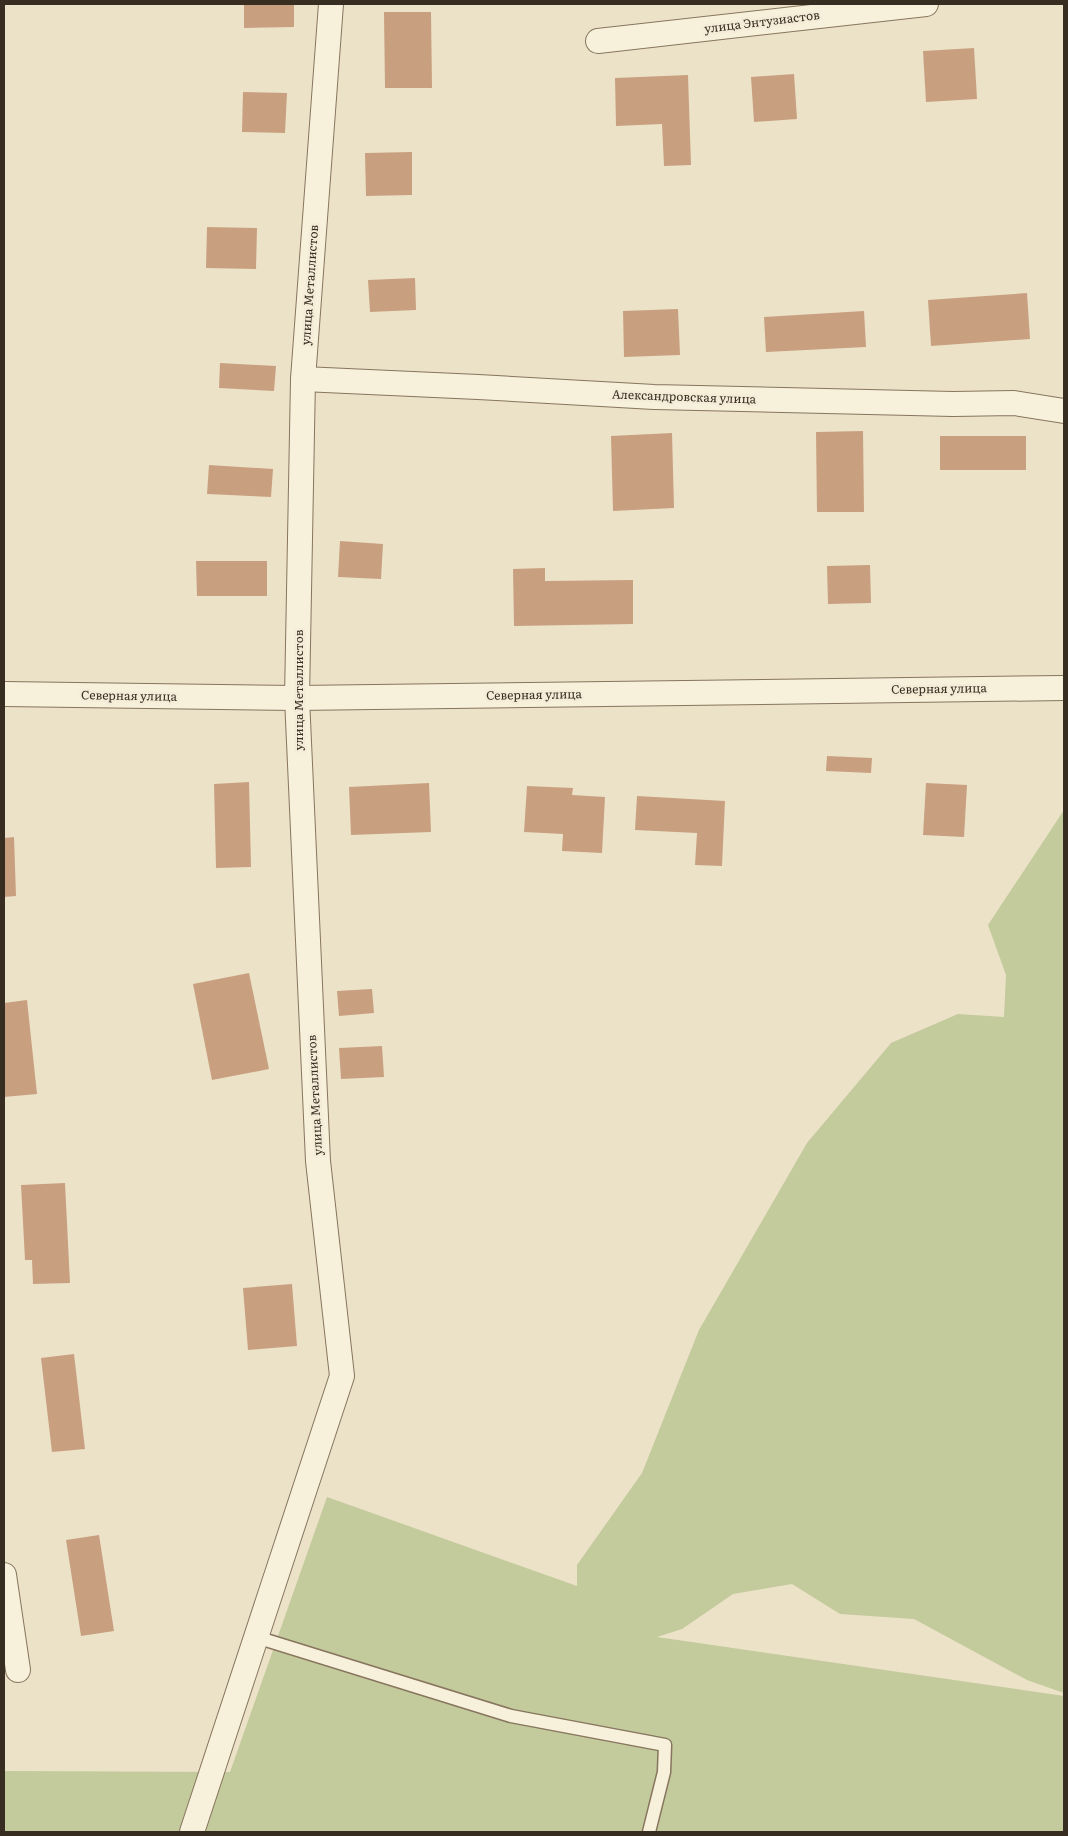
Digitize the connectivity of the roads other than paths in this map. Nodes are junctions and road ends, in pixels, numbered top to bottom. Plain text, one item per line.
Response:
1 (331, 4) edge
2 (926, 4) edge
3 (598, 41) dead end
4 (303, 380) junction
5 (1064, 411) edge
6 (1064, 688) edge
7 (4, 694) edge
8 (296, 698) junction
9 (4, 1575) edge
10 (256, 1637) junction
11 (18, 1670) dead end
12 (192, 1832) edge
13 (649, 1832) edge

1 - 4 street, улица Металлистов
2 - 3 street, улица Энтузиастов
4 - 5 street, Александровская улица
4 - 8 street, улица Металлистов
6 - 8 street, Северная улица
7 - 8 street, Северная улица
8 - 10 street, улица Металлистов
9 - 11 street
10 - 12 street
10 - 13 lane

